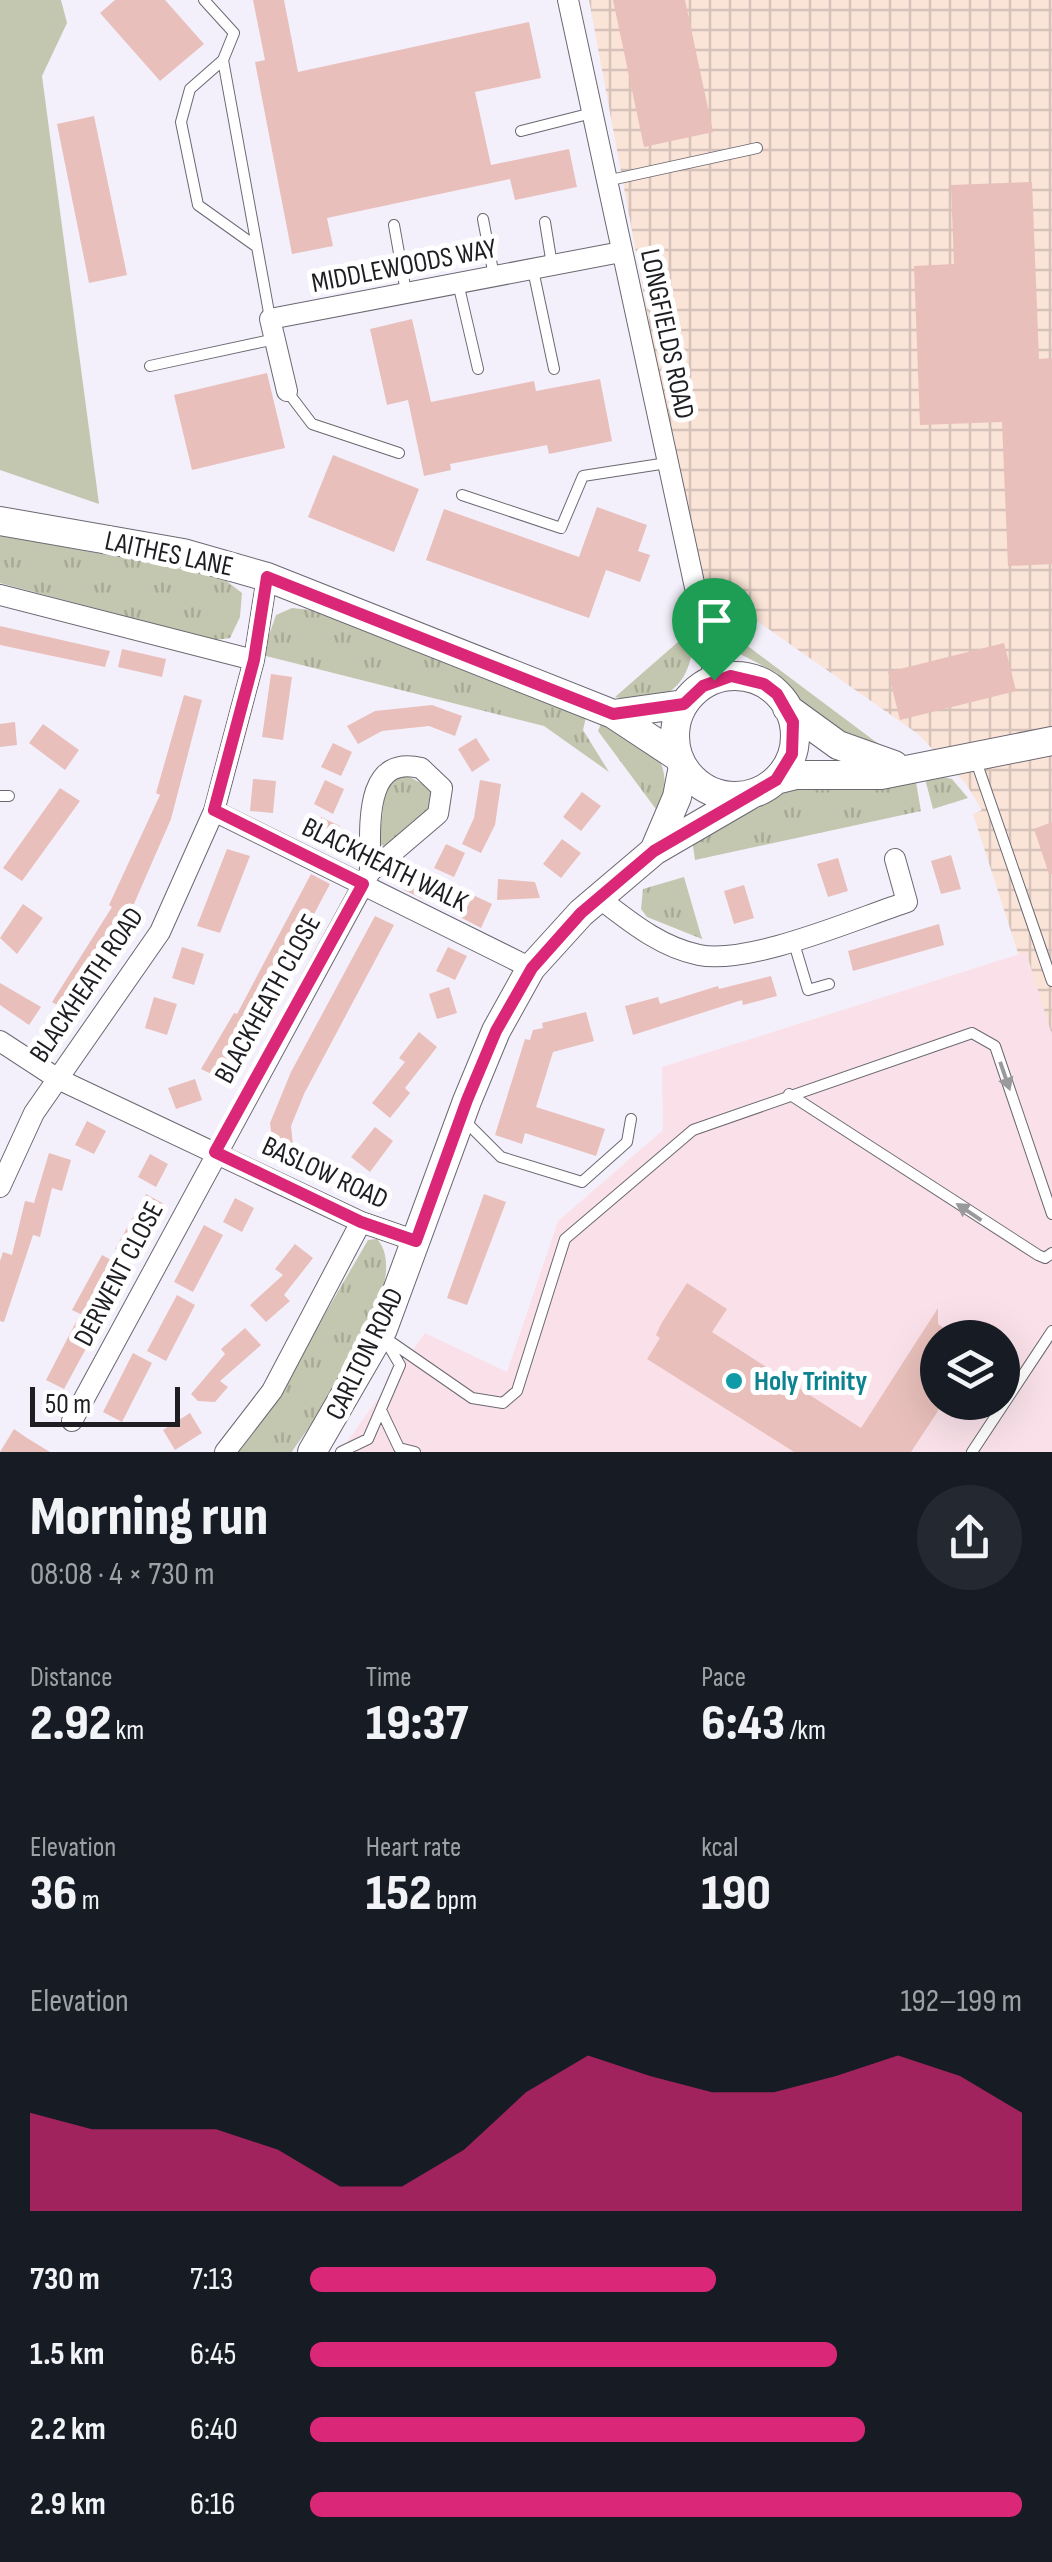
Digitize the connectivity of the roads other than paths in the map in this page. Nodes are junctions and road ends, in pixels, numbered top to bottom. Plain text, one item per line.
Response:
1 (204, 0) edge
2 (568, 0) edge
3 (223, 60) junction
4 (592, 113) junction
5 (520, 131) dead end
6 (757, 148) dead end
7 (606, 181) junction
8 (483, 219) dead end
9 (545, 222) dead end
10 (394, 226) dead end
11 (257, 247) junction
12 (621, 252) junction
13 (543, 267) junction
14 (494, 276) junction
15 (458, 283) junction
16 (406, 293) junction
17 (272, 329) junction
18 (150, 366) dead end
19 (554, 369) dead end
20 (478, 370) dead end
21 (286, 391) joint
22 (399, 453) dead end
23 (667, 463) junction
24 (462, 495) dead end
25 (0, 521) edge
26 (267, 577) junction
27 (0, 595) edge
28 (254, 660) junction
29 (714, 680) junction
30 (684, 704) junction
31 (787, 708) junction
32 (613, 714) junction
33 (1052, 741) edge
34 (976, 760) junction
35 (681, 762) junction
36 (905, 768) junction
37 (764, 787) junction
38 (214, 810) junction
39 (654, 851) junction
40 (895, 859) dead end
41 (366, 878) junction
42 (599, 898) junction
43 (792, 939) junction
44 (532, 968) junction
45 (1052, 980) edge
46 (830, 984) dead end
47 (0, 1041) edge
48 (58, 1079) junction
49 (789, 1094) junction
50 (461, 1118) junction
51 (631, 1119) dead end
52 (215, 1152) junction
53 (0, 1187) edge
54 (1052, 1214) edge
55 (361, 1222) junction
56 (416, 1241) junction
57 (1052, 1253) edge
58 (1052, 1331) edge
59 (380, 1335) junction
60 (381, 1410) junction
61 (72, 1422) dead end
62 (225, 1452) edge
63 (312, 1452) edge
64 (342, 1452) edge
65 (415, 1452) edge
66 (972, 1452) edge

1 - 3 lane
2 - 4 street, LONGFIELDS ROAD
3 - 11 lane
3 - 11 lane
4 - 5 lane
4 - 7 street, LONGFIELDS ROAD
6 - 7 lane
7 - 12 street, LONGFIELDS ROAD
8 - 14 lane
9 - 13 lane
10 - 16 lane
11 - 17 lane
12 - 13 street, MIDDLEWOODS WAY
12 - 23 street, LONGFIELDS ROAD
13 - 14 street, MIDDLEWOODS WAY
13 - 19 lane
14 - 15 street, MIDDLEWOODS WAY
15 - 16 street, MIDDLEWOODS WAY
15 - 20 lane
16 - 17 street, MIDDLEWOODS WAY
17 - 18 lane
17 - 21 street
21 - 22 lane
23 - 24 lane
23 - 29 street, LONGFIELDS ROAD
25 - 26 main road, LAITHES LANE
26 - 28 street, BLACKHEATH ROAD
26 - 32 main road, LAITHES LANE
27 - 28 street
28 - 38 street, BLACKHEATH ROAD
29 - 30 main road
29 - 31 main road
30 - 32 main road, LAITHES LANE
30 - 35 main road
31 - 36 main road, CARLTON ROAD
31 - 37 main road
32 - 35 main road, LAITHES LANE
33 - 34 main road, CARLTON ROAD
34 - 36 main road, CARLTON ROAD
34 - 45 lane
35 - 37 main road
35 - 39 main road, CARLTON ROAD
36 - 37 main road, CARLTON ROAD
37 - 39 main road, CARLTON ROAD
38 - 41 street, BLACKHEATH WALK
38 - 48 street, BLACKHEATH ROAD
39 - 42 main road, CARLTON ROAD
40 - 43 street
41 - 41 street, BLACKHEATH CLOSE
41 - 44 street, BLACKHEATH WALK
41 - 52 street, BLACKHEATH CLOSE
42 - 43 street
42 - 44 main road, CARLTON ROAD
43 - 46 lane
44 - 50 main road, CARLTON ROAD
47 - 48 street, BASLOW ROAD
48 - 52 street, BASLOW ROAD
48 - 53 street, BLACKHEATH ROAD
49 -> 54 lane
57 -> 49 lane
49 - 59 lane
50 - 51 lane
50 - 56 main road, CARLTON ROAD
52 - 55 street, BASLOW ROAD
52 - 61 street, DERWENT CLOSE
55 - 56 street, BASLOW ROAD
55 - 62 street
56 - 59 main road, CARLTON ROAD
58 - 66 lane
59 - 60 lane
59 - 63 main road, CARLTON ROAD
60 - 64 lane
60 - 65 lane

